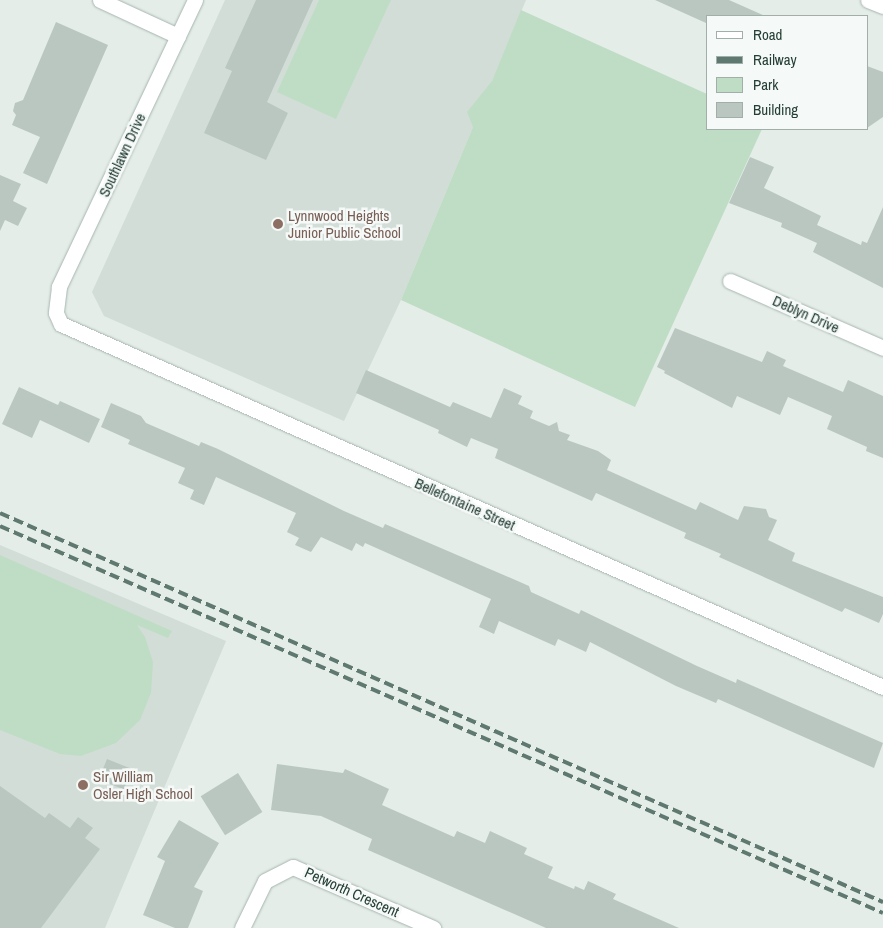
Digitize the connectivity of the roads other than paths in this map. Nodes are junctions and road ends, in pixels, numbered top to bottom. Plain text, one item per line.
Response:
1 (100, 0) edge
2 (195, 0) edge
3 (868, 0) edge
4 (883, 6) edge
5 (178, 36) junction
6 (730, 281) dead end
7 (56, 313) joint
8 (883, 348) edge
9 (883, 687) edge
10 (242, 928) edge
11 (433, 928) edge

1 - 5 street
2 - 5 street, Southlawn Drive
3 - 4 street
5 - 7 street, Southlawn Drive
6 - 8 street, Deblyn Drive
7 - 9 street, Bellefontaine Street
10 - 11 street, Petworth Crescent

